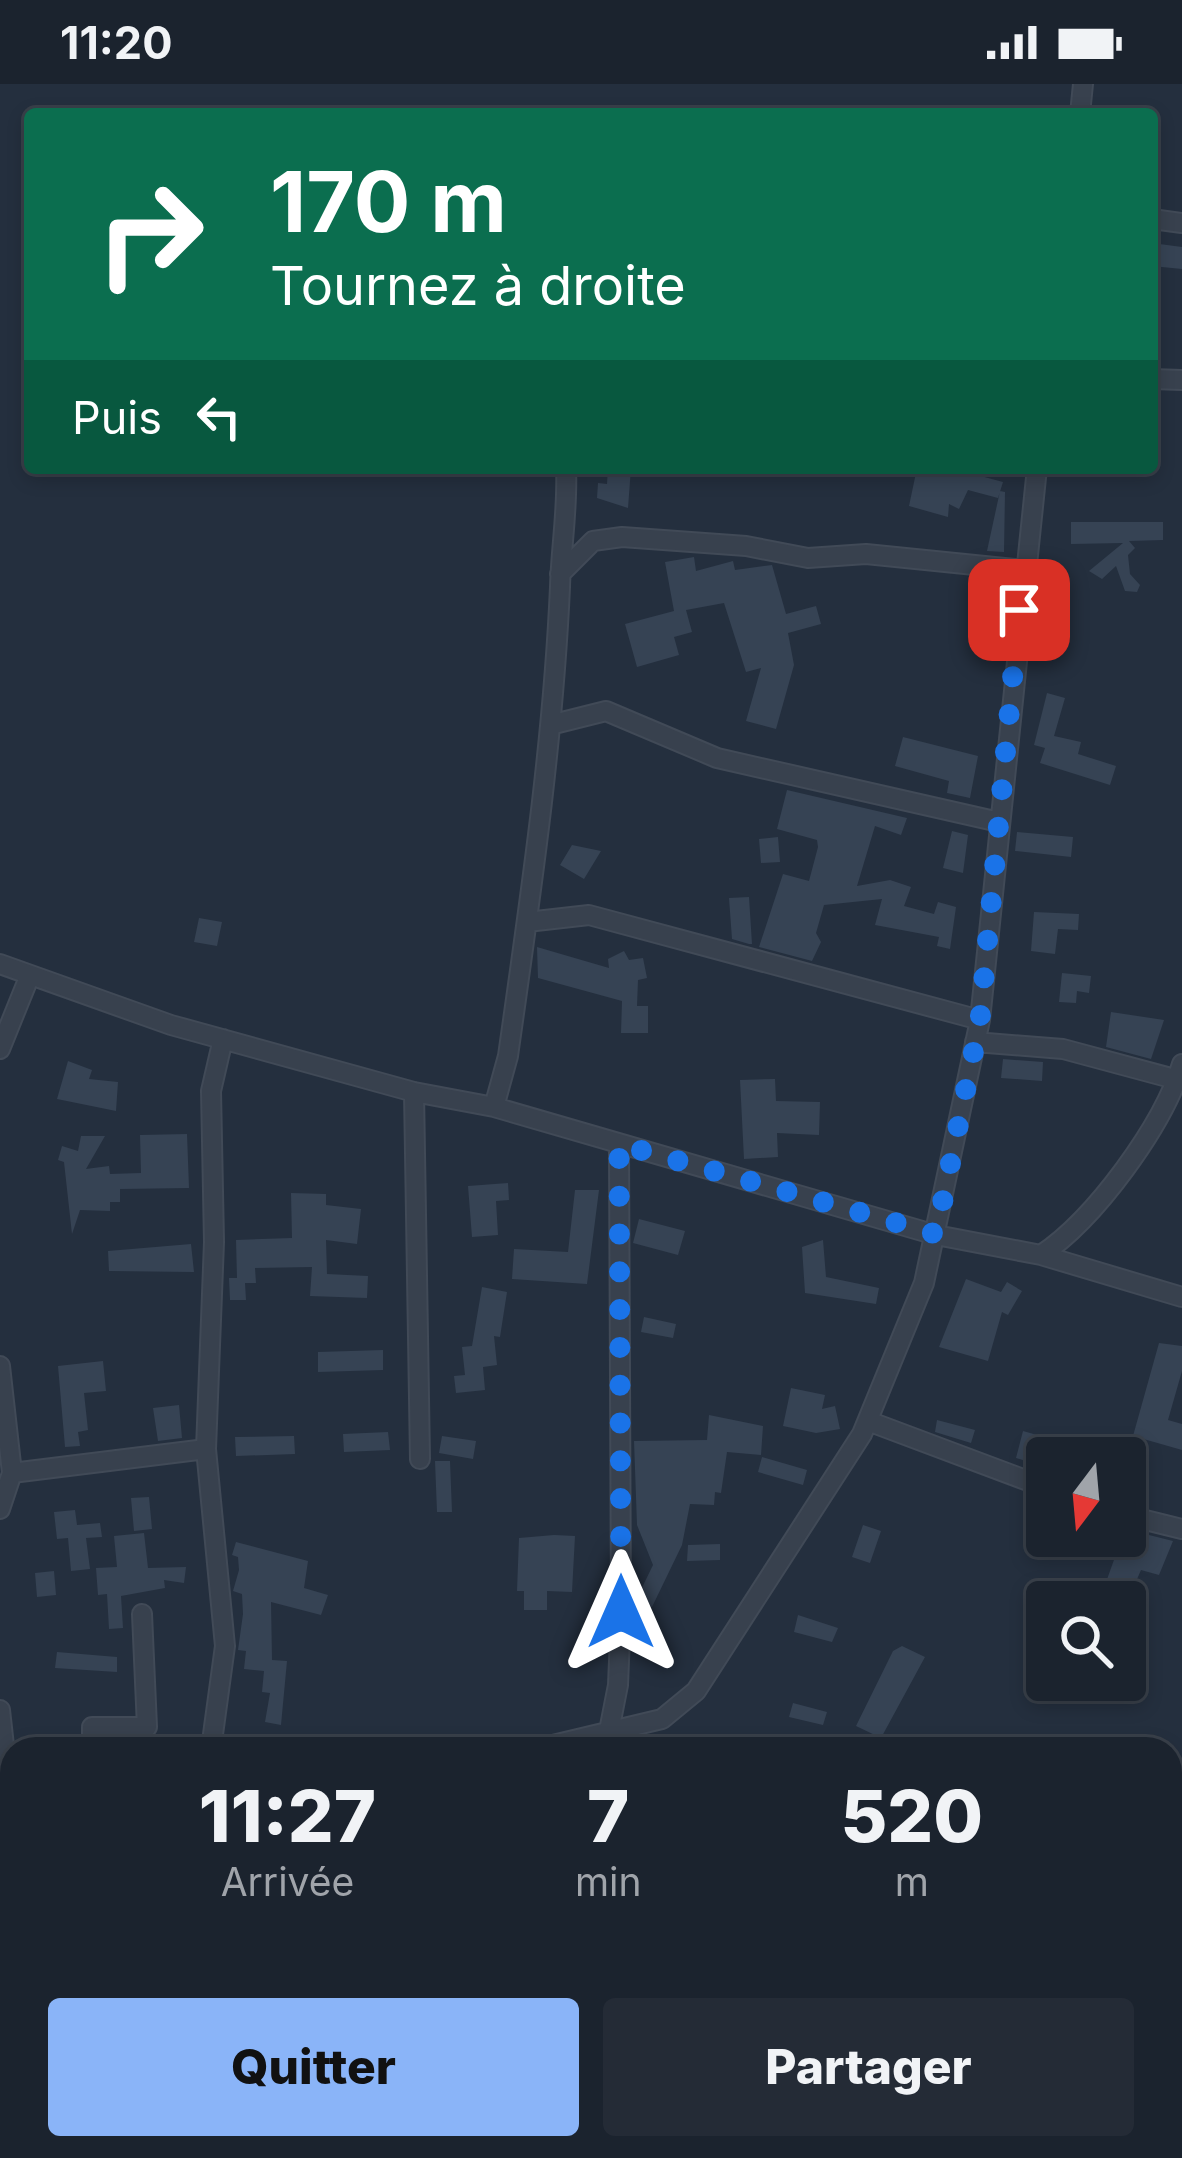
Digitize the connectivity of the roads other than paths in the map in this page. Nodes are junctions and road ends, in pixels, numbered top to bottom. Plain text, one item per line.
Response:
1 (566, 474) edge
2 (1036, 474) edge
3 (1024, 570) junction
4 (560, 574) junction
5 (554, 724) junction
6 (999, 822) junction
7 (527, 922) junction
8 (0, 964) edge
9 (30, 975) junction
10 (980, 1020) junction
11 (223, 1039) junction
12 (975, 1042) junction
13 (0, 1049) edge
14 (1180, 1075) edge
15 (414, 1092) junction
16 (494, 1107) junction
17 (619, 1144) junction
18 (936, 1234) junction
19 (1041, 1255) junction
20 (1182, 1297) edge
21 (0, 1366) edge
22 (868, 1421) junction
23 (206, 1449) junction
24 (420, 1460) dead end
25 (12, 1473) junction
26 (1026, 1480) edge
27 (0, 1509) edge
28 (1146, 1520) edge
29 (1182, 1529) edge
30 (142, 1614) dead end
31 (609, 1731) junction
32 (92, 1737) edge
33 (213, 1737) edge
34 (585, 1737) edge

1 - 4 street
2 - 3 street
3 - 4 street
3 - 6 street
4 - 5 street
5 - 6 street
5 - 7 street
6 - 10 street
7 - 10 street
7 - 16 street
8 - 9 street
9 - 11 street
9 - 13 street
10 - 12 street
11 - 15 street
11 - 23 street
12 - 14 street
12 - 18 street
14 - 19 street
15 - 16 street
15 - 24 street
16 - 17 street
17 - 18 street
17 - 31 street
18 - 19 street
18 - 22 street
19 - 20 street
21 - 25 street
22 - 26 street
22 - 31 street
23 - 25 street
23 - 33 street
25 - 27 street
28 - 29 street
30 - 32 street
31 - 34 street

